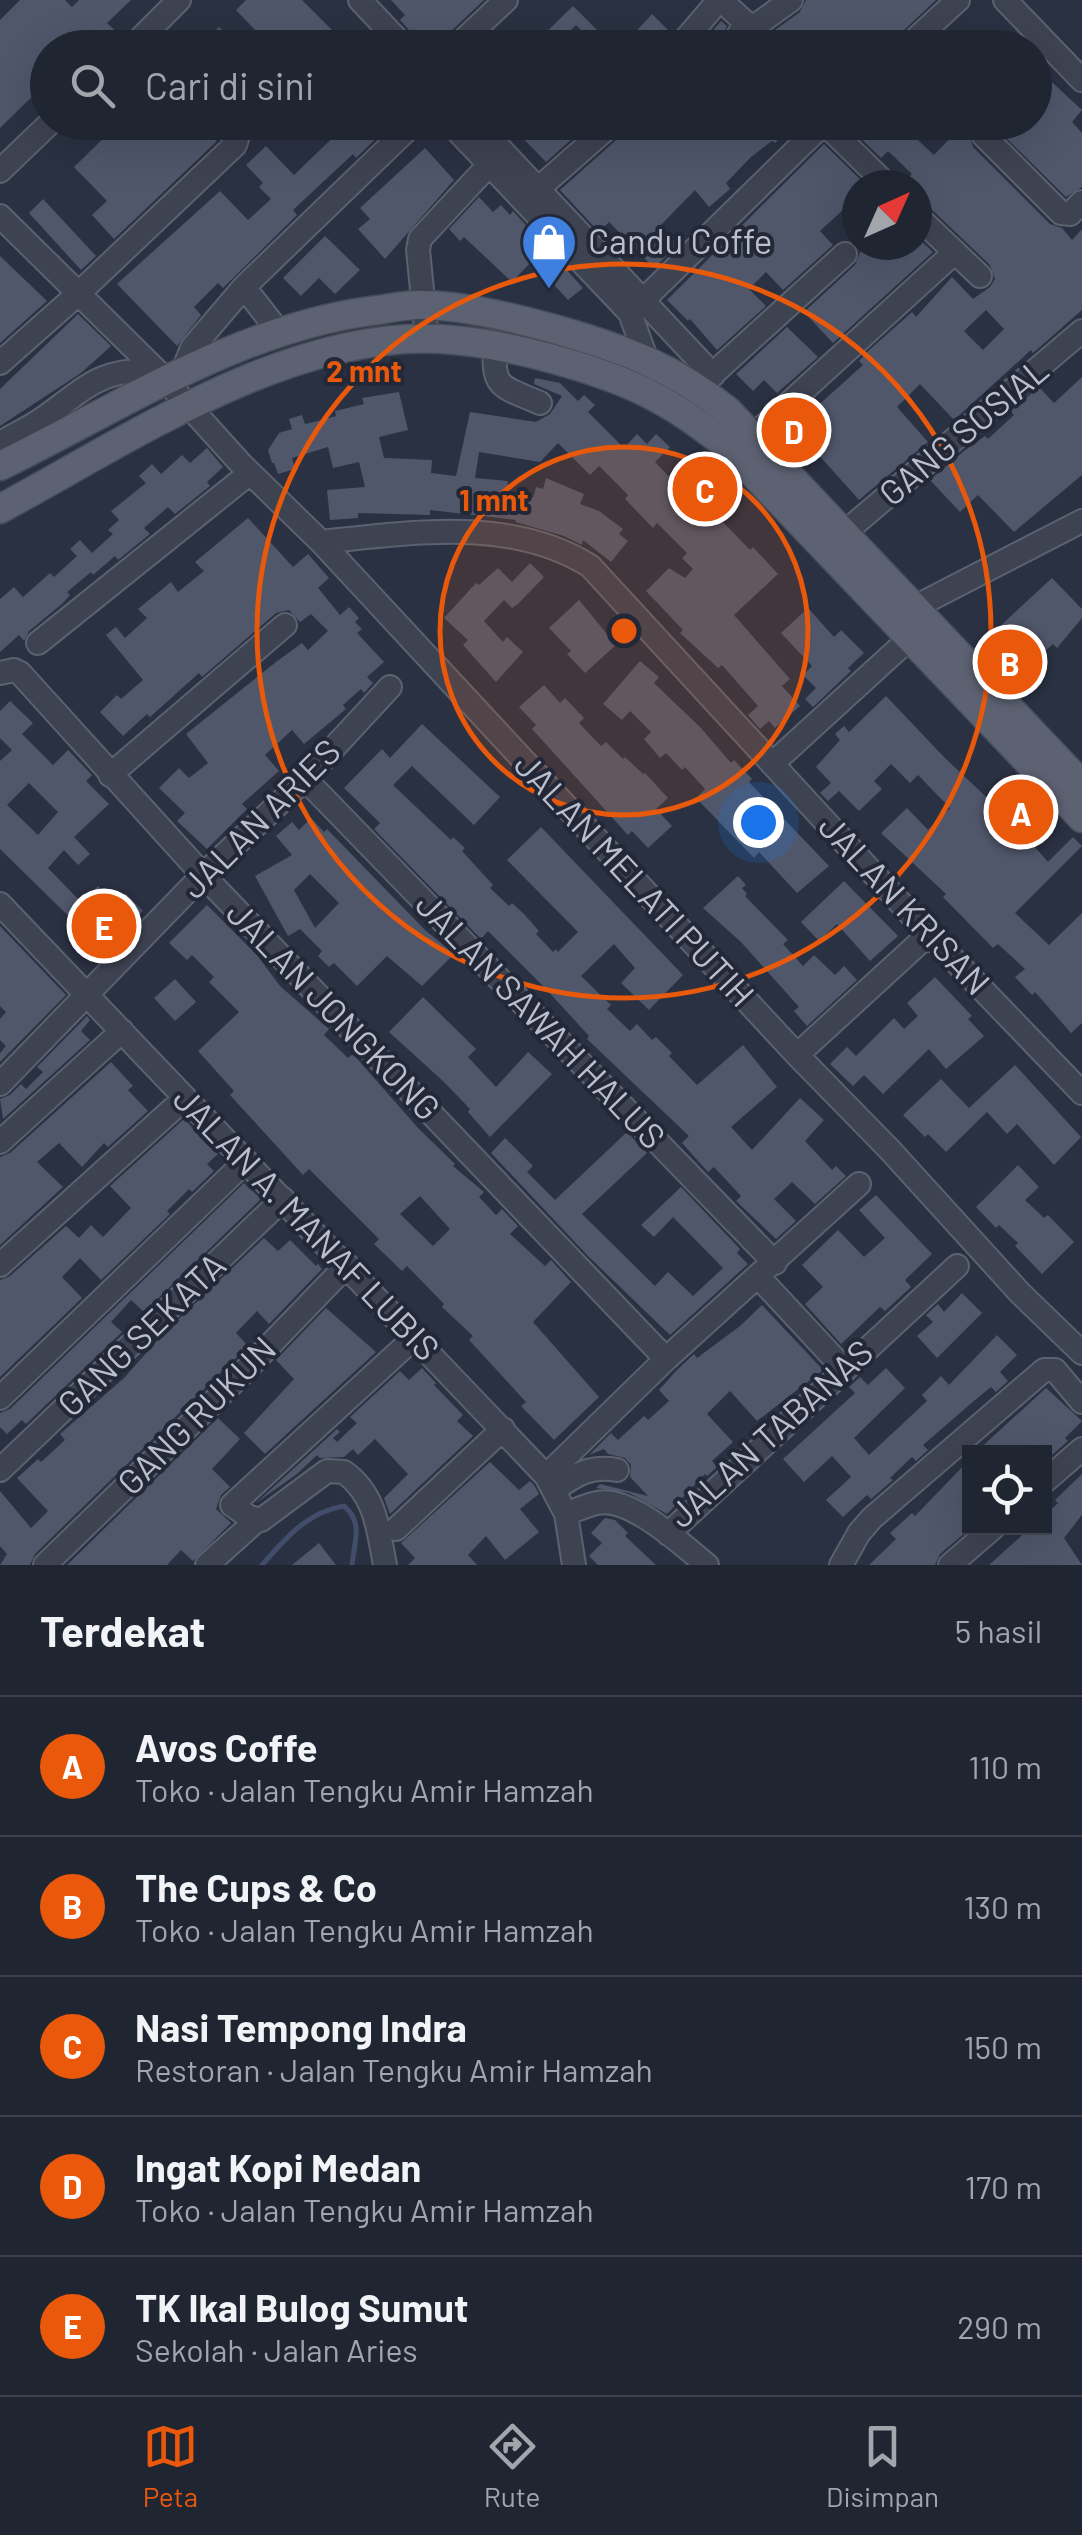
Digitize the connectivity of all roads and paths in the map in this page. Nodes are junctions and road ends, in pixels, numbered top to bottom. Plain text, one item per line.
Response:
1 (178, 0) edge
2 (360, 0) edge
3 (506, 0) edge
4 (720, 0) edge
5 (790, 0) edge
6 (958, 0) edge
7 (1004, 0) edge
8 (746, 23) junction
9 (151, 30) edge
10 (389, 30) edge
11 (474, 30) edge
12 (694, 30) edge
13 (742, 30) edge
14 (926, 30) edge
15 (1033, 30) edge
16 (1052, 49) edge
17 (1082, 80) edge
18 (32, 140) edge
19 (237, 140) edge
20 (396, 140) edge
21 (472, 140) edge
22 (486, 140) edge
23 (594, 140) edge
24 (799, 140) edge
25 (829, 140) edge
26 (988, 140) edge
27 (496, 158) junction
28 (0, 170) edge
29 (867, 170) edge
30 (539, 188) junction
31 (1082, 202) edge
32 (0, 216) edge
33 (932, 231) edge
34 (567, 232) junction
35 (954, 252) junction
36 (842, 258) edge
37 (980, 276) dead end
38 (244, 286) junction
39 (80, 293) junction
40 (423, 305) junction
41 (636, 306) junction
42 (1082, 331) edge
43 (280, 332) junction
44 (428, 340) junction
45 (495, 346) junction
46 (646, 358) junction
47 (0, 362) edge
48 (168, 375) junction
49 (705, 381) junction
50 (540, 403) dead end
51 (188, 405) junction
52 (47, 429) junction
53 (753, 436) junction
54 (0, 443) edge
55 (0, 466) edge
56 (250, 473) junction
57 (0, 509) edge
58 (1082, 521) edge
59 (844, 533) junction
60 (321, 542) junction
61 (918, 622) junction
62 (285, 626) dead end
63 (38, 643) dead end
64 (0, 673) edge
65 (390, 687) dead end
66 (772, 764) junction
67 (110, 775) junction
68 (305, 779) junction
69 (1082, 785) edge
70 (1082, 818) edge
71 (204, 875) junction
72 (3, 914) edge
73 (929, 934) junction
74 (90, 994) junction
75 (122, 1031) junction
76 (796, 1056) junction
77 (0, 1084) edge
78 (1082, 1093) edge
79 (185, 1098) junction
80 (0, 1142) edge
81 (246, 1161) junction
82 (859, 1184) dead end
83 (283, 1199) junction
84 (0, 1265) edge
85 (347, 1266) junction
86 (957, 1266) dead end
87 (770, 1274) junction
88 (415, 1337) junction
89 (1082, 1352) edge
90 (666, 1360) junction
91 (845, 1370) junction
92 (0, 1398) edge
93 (1082, 1402) edge
94 (503, 1429) junction
95 (1082, 1449) edge
96 (6, 1455) edge
97 (617, 1470) dead end
98 (1052, 1475) edge
99 (550, 1483) junction
100 (566, 1514) junction
101 (256, 1520) junction
102 (396, 1529) dead end
103 (668, 1534) junction
104 (985, 1535) edge
105 (45, 1565) edge
106 (208, 1565) edge
107 (386, 1565) edge
108 (574, 1565) edge
109 (707, 1565) edge
110 (841, 1565) edge
111 (950, 1565) edge

1 - 9 street
2 - 10 street
3 - 11 street
4 - 8 street
4 - 12 street
5 - 8 street
6 - 14 street
7 - 15 street
8 - 13 street
16 - 17 street
18 - 28 street
19 - 39 street
20 - 38 street
21 - 27 street
22 - 27 street
23 - 30 street
24 - 41 street
25 - 29 street
26 - 31 street
27 - 30 street
27 - 34 street
27 - 40 street
30 - 34 street
32 - 39 street, JALAN MELATI PUTIH
33 - 35 street
34 - 41 street
35 - 37 street
35 - 53 street
36 - 49 street
38 - 43 street
38 - 48 street
39 - 47 street
39 - 48 street, JALAN MELATI PUTIH
40 - 43 main road
40 - 44 street
40 - 46 main road
41 - 46 street
41 - 49 street
42 - 59 street, GANG SOSIAL
43 - 48 main road
44 - 45 main road
44 - 51 main road
45 - 50 street
45 - 61 main road
46 - 49 main road
48 - 51 street, JALAN MELATI PUTIH
48 - 52 main road
49 - 53 main road
51 - 56 street, JALAN MELATI PUTIH
51 - 57 main road
52 - 54 street
52 - 55 main road
53 - 59 main road
56 - 60 street, JALAN MELATI PUTIH
56 - 63 street
58 - 61 street
59 - 61 main road
60 - 66 street, JALAN KRISAN
60 - 76 street, JALAN MELATI PUTIH
61 - 66 street
61 - 69 main road
61 - 70 main road
62 - 67 street
64 - 67 street, JALAN JONGKONG
65 - 68 street, JALAN ARIES
66 - 73 street, JALAN KRISAN
67 - 71 street, JALAN JONGKONG
68 - 71 street, JALAN ARIES
68 - 87 street, JALAN SAWAH HALUS
71 - 74 street, JALAN ARIES
71 - 90 street, JALAN JONGKONG
72 - 74 street, JALAN A. MANAF LUBIS
73 - 76 street
73 - 78 street, JALAN KRISAN
74 - 75 street, JALAN A. MANAF LUBIS
74 - 77 street, JALAN ARIES
75 - 79 street, JALAN A. MANAF LUBIS
75 - 80 street
76 - 89 street, JALAN MELATI PUTIH
79 - 81 street, JALAN A. MANAF LUBIS
79 - 84 street
81 - 83 street, JALAN A. MANAF LUBIS
81 - 92 street
82 - 87 street
83 - 85 street, JALAN A. MANAF LUBIS
83 - 96 street, GANG SEKATA
85 - 88 street, JALAN A. MANAF LUBIS
85 - 105 street, GANG RUKUN
86 - 91 street, JALAN TABANAS
87 - 90 street
87 - 91 street, JALAN SAWAH HALUS
88 - 94 street, JALAN A. MANAF LUBIS
88 - 101 street
90 - 99 street
91 - 103 street, JALAN TABANAS
93 - 110 street
94 - 99 street, JALAN A. MANAF LUBIS
94 - 102 street
95 - 98 street
97 - 99 street
99 - 100 street, JALAN A. MANAF LUBIS
100 - 103 street, JALAN TABANAS
100 - 108 street, JALAN A. MANAF LUBIS
101 - 106 street
101 - 107 street
103 - 109 street
104 - 111 street

